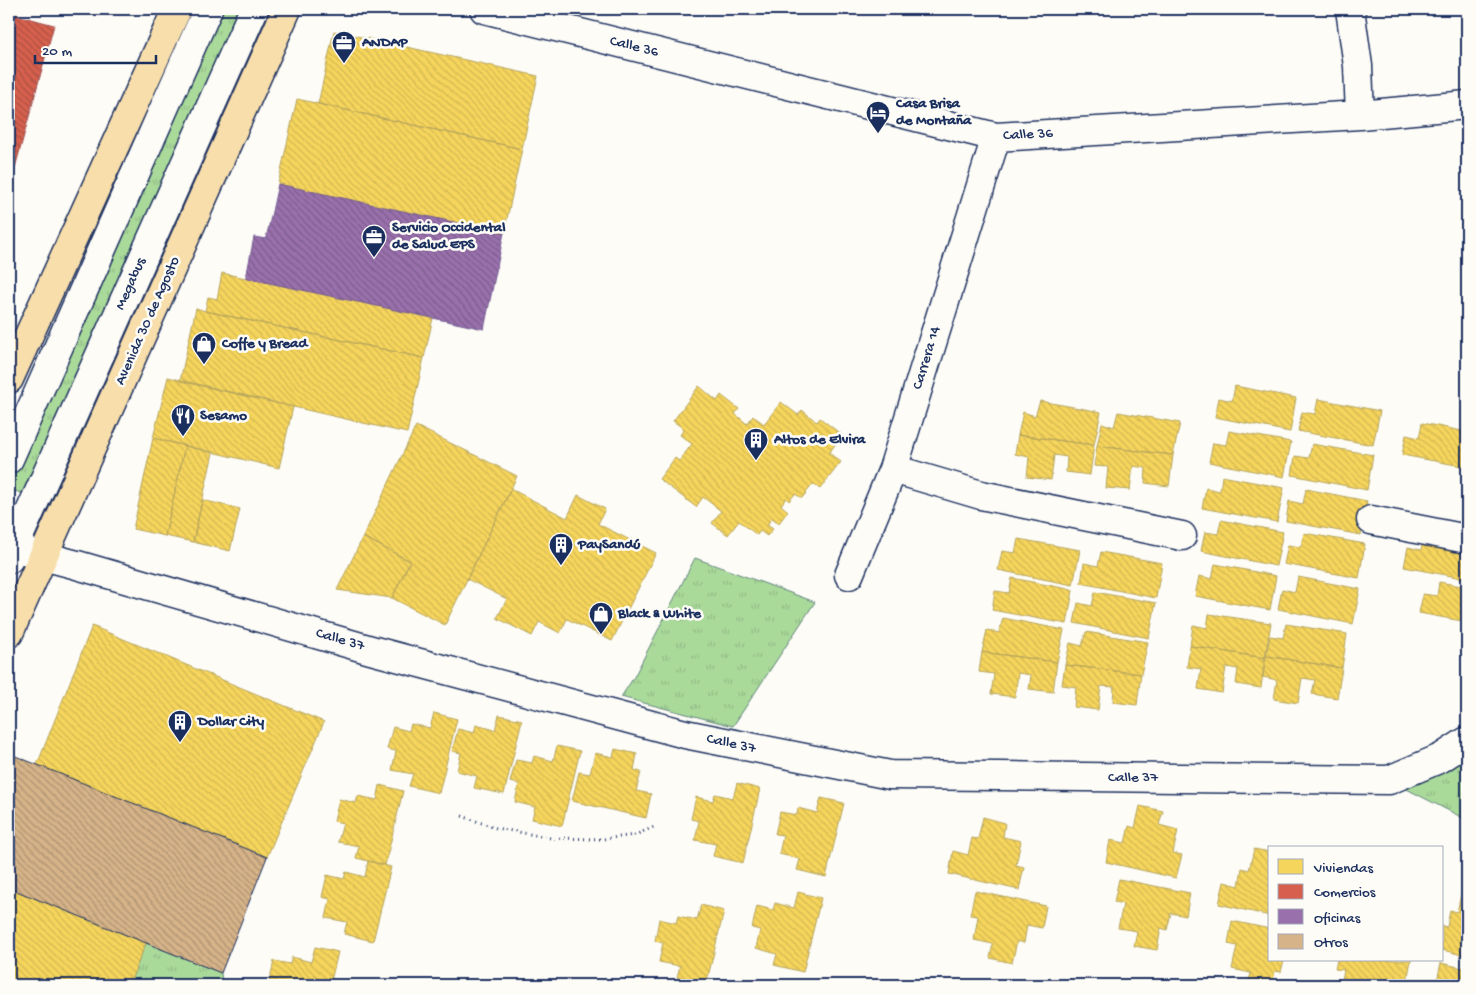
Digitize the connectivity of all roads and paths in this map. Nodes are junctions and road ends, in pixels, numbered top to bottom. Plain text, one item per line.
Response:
1 (177, 9) edge
2 (208, 9) edge
3 (254, 9) edge
4 (287, 9) edge
5 (484, 9) edge
6 (1350, 9) edge
7 (1467, 106) edge
8 (1360, 115) junction
9 (996, 137) junction
10 (9, 379) edge
11 (9, 459) edge
12 (893, 469) junction
13 (1370, 520) dead end
14 (1182, 536) dead end
15 (1467, 539) edge
16 (10, 551) edge
17 (43, 556) junction
18 (850, 575) dead end
19 (9, 633) edge
20 (1467, 740) edge
21 (462, 816) dead end
22 (654, 827) dead end

1 - 10 main road
2 - 11 street
3 - 16 street, Megabus
4 - 17 main road, Avenida 30 de Agosto
5 - 9 street, Calle 36
6 - 8 street
7 - 8 street, Calle 36
8 - 9 street, Calle 36
9 - 12 street, Carrera 14
12 - 14 street
12 - 18 street, Carrera 14
13 - 15 street
16 - 17 street, Calle 37
17 - 19 main road, Avenida 30 de Agosto
17 - 20 street, Calle 37
21 - 22 path

